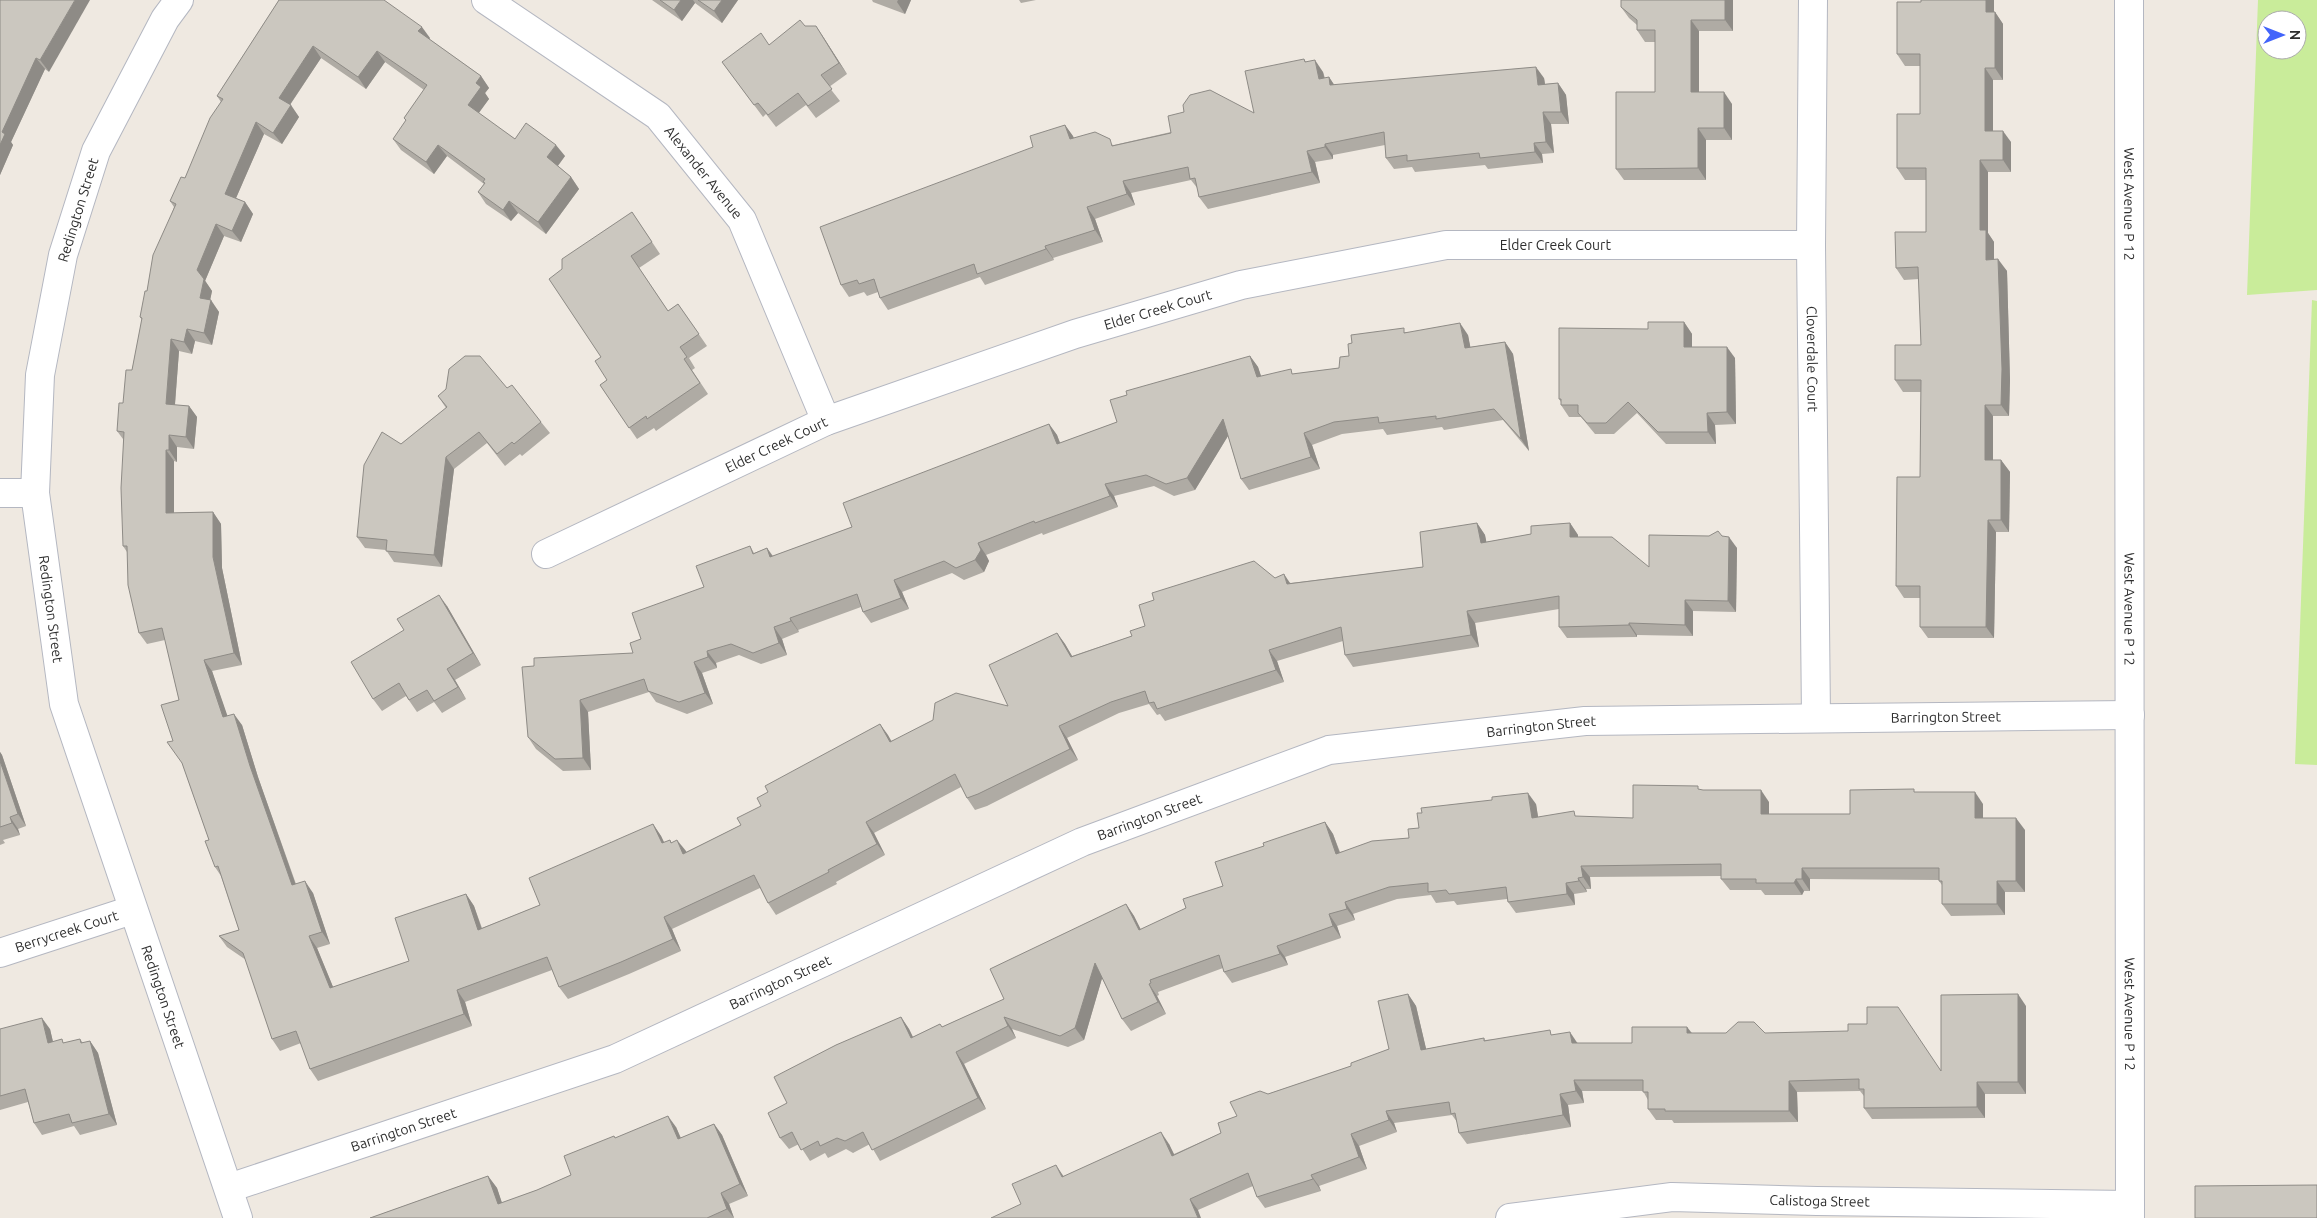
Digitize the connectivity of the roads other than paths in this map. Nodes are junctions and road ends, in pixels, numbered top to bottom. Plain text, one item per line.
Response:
1 (179, 0) edge
2 (486, 0) edge
3 (1813, 0) edge
4 (2129, 0) edge
5 (1811, 245) junction
6 (826, 421) junction
7 (0, 493) edge
8 (35, 493) junction
9 (546, 554) dead end
10 (2130, 714) junction
11 (1816, 717) junction
12 (132, 910) junction
13 (0, 953) edge
14 (229, 1188) junction
15 (1817, 1210) edge
16 (2130, 1212) edge
17 (238, 1218) edge
18 (1510, 1218) edge

1 - 8 street, Redington Street
2 - 6 street, Alexander Avenue
3 - 5 street, Cloverdale Court
4 - 10 street, West Avenue P 12
5 - 6 street, Elder Creek Court
5 - 11 street, Cloverdale Court
6 - 9 street, Elder Creek Court
7 - 8 street
8 - 12 street, Redington Street
10 - 11 street, Barrington Street
10 - 16 street, West Avenue P 12
11 - 14 street, Barrington Street
12 - 13 street, Berrycreek Court
12 - 14 street, Redington Street
14 - 17 street, Redington Street
15 - 16 street, Calistoga Street
15 - 18 street, Calistoga Street

